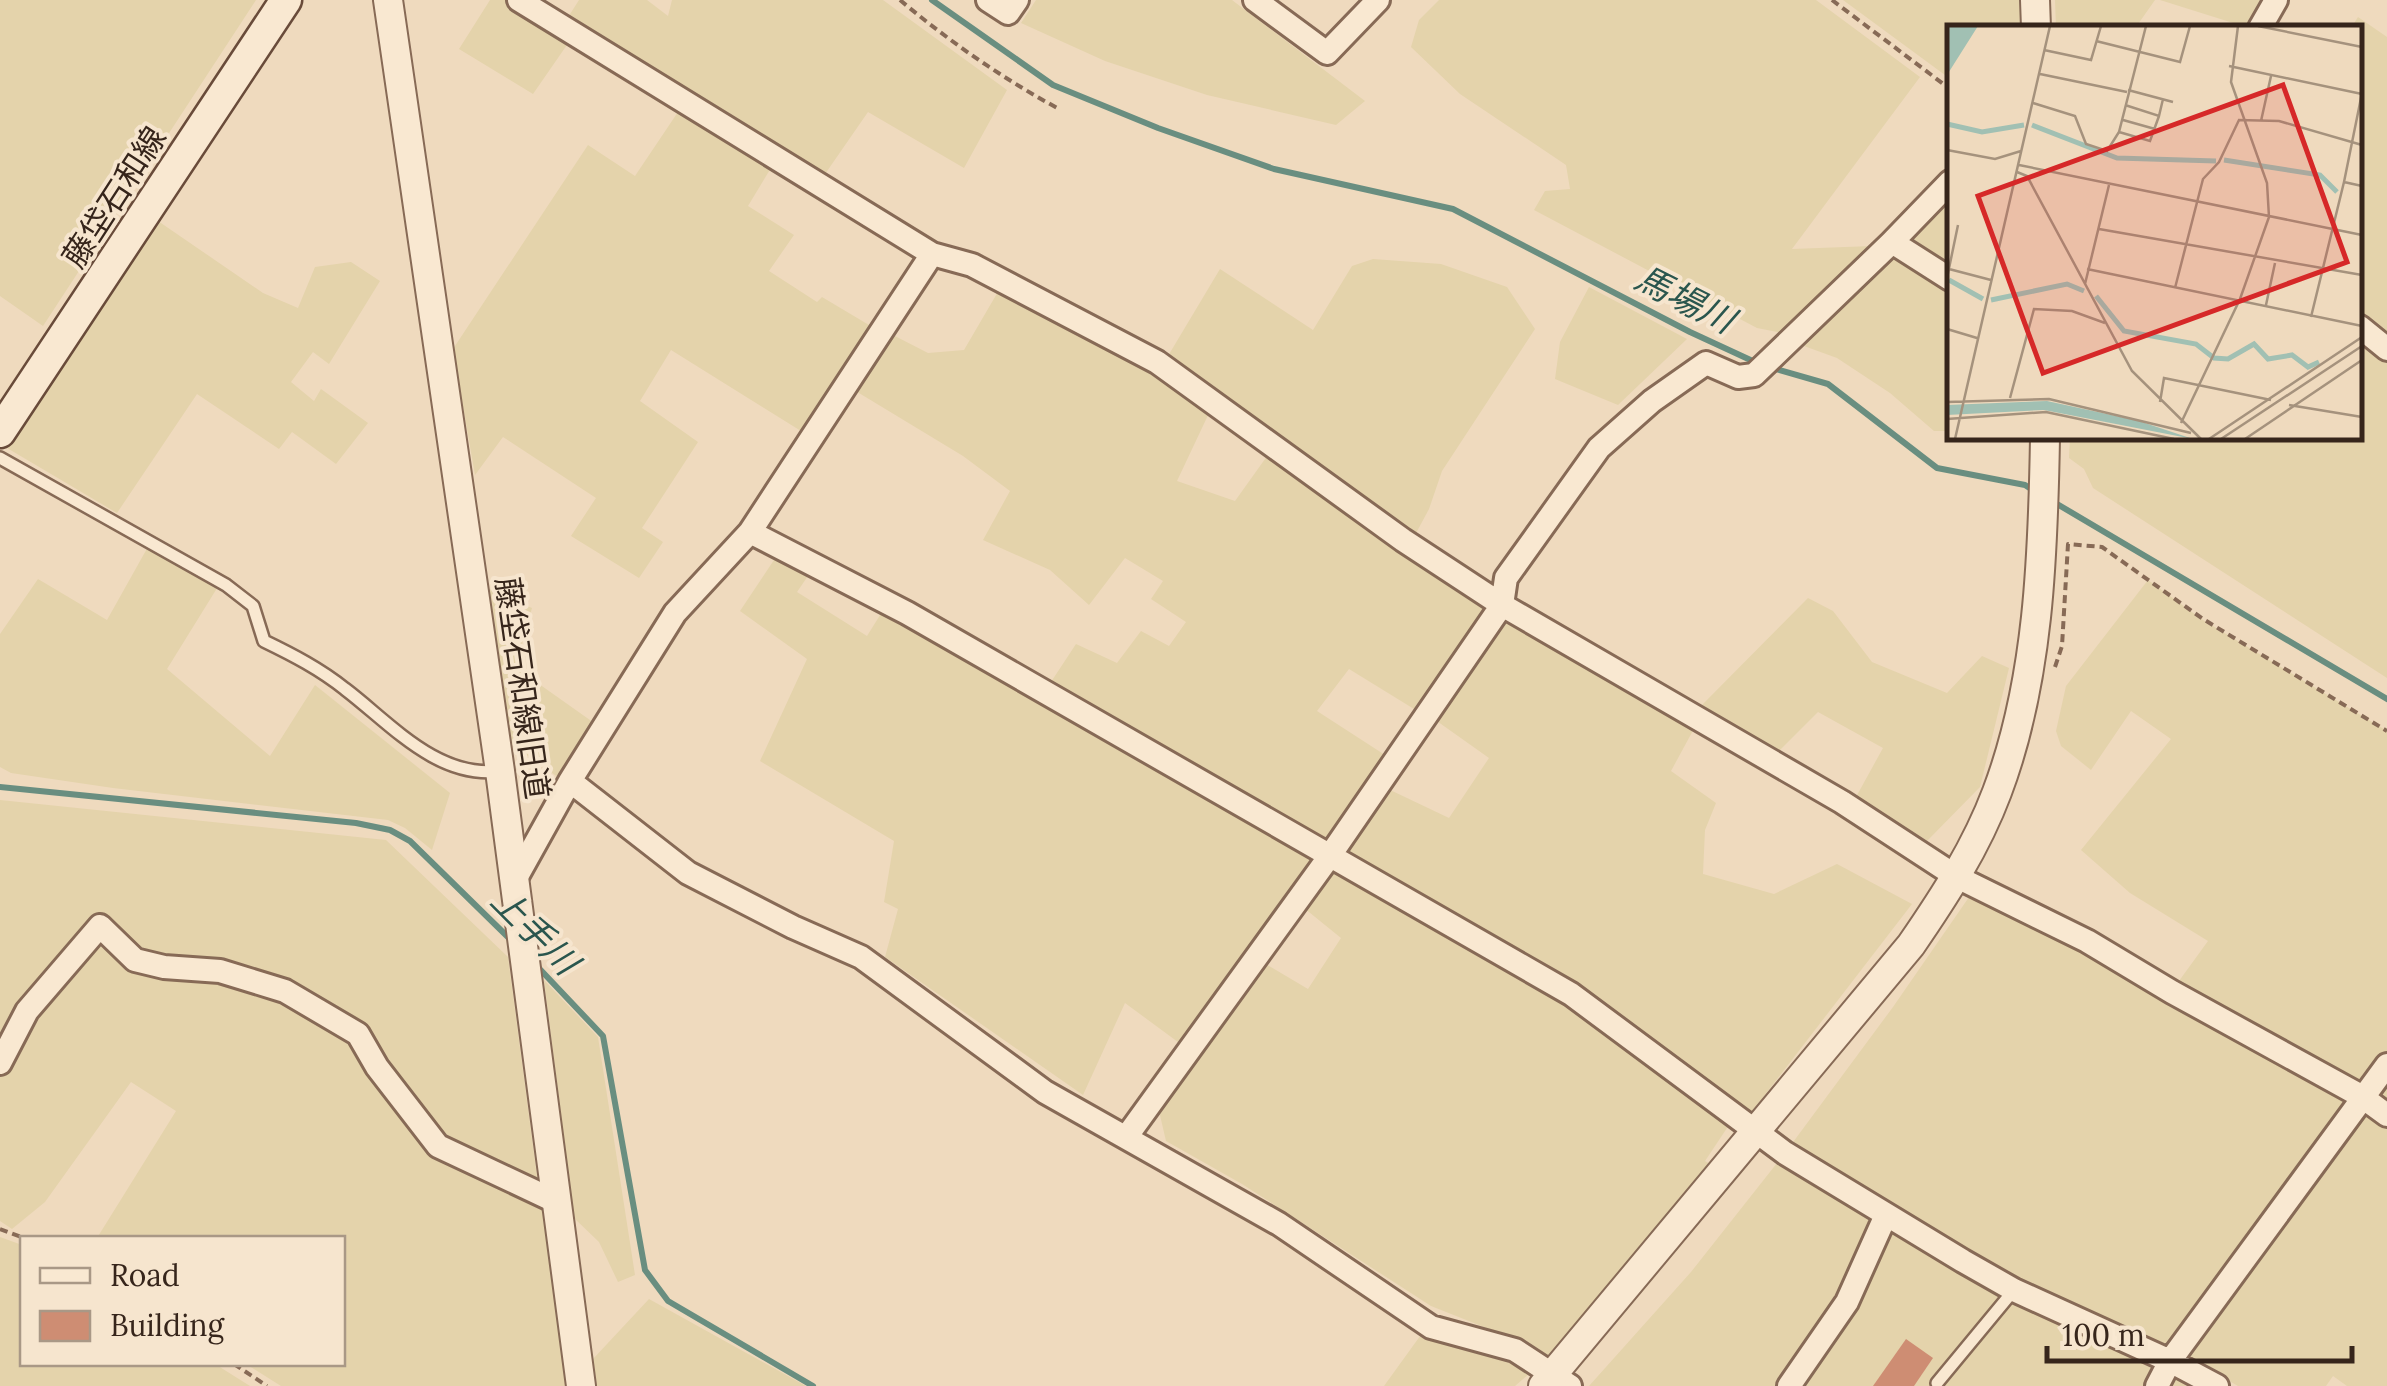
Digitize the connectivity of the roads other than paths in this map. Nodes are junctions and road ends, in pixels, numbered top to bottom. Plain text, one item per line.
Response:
1 (286, 0) edge
2 (388, 0) edge
3 (519, 0) edge
4 (988, 0) edge
5 (1016, 0) edge
6 (1255, 0) edge
7 (1378, 0) edge
8 (2035, 0) edge
9 (2276, 0) edge
10 (2036, 25) edge
11 (2262, 25) edge
12 (1947, 185) edge
13 (1892, 242) junction
14 (932, 254) junction
15 (1947, 277) edge
16 (2362, 329) edge
17 (2387, 349) edge
18 (0, 432) edge
19 (2046, 440) edge
20 (0, 458) edge
21 (750, 532) junction
22 (1502, 605) junction
23 (500, 771) junction
24 (570, 781) junction
25 (1329, 858) junction
26 (1957, 878) junction
27 (515, 880) junction
28 (0, 1063) edge
29 (2387, 1064) edge
30 (2361, 1096) junction
31 (2387, 1115) edge
32 (1757, 1132) junction
33 (1127, 1136) junction
34 (557, 1202) junction
35 (1886, 1215) junction
36 (2014, 1290) junction
37 (2170, 1361) junction
38 (1556, 1382) edge
39 (1937, 1383) dead end
40 (581, 1386) edge
41 (1789, 1386) edge
42 (2157, 1386) edge
43 (2217, 1386) edge

1 - 18 main road, 藤垈石和線
2 - 23 street, 藤垈石和線旧道
3 - 14 street
4 - 5 street
6 - 7 street
8 - 10 street
9 - 11 street
12 - 13 street
13 - 15 street
13 - 22 street
14 - 21 street
14 - 22 street
16 - 17 street
19 - 26 street
20 - 23 lane
21 - 24 street
21 - 25 street
22 - 25 street
22 - 26 street
23 - 27 street, 藤垈石和線旧道
24 - 27 street
24 - 33 street
25 - 32 street
25 - 33 street
26 - 30 street
26 - 32 street
27 - 34 street, 藤垈石和線旧道
28 - 34 street
29 - 30 street
30 - 31 street
30 - 37 street
32 - 35 street
32 - 38 street
33 - 38 street
34 - 40 street, 藤垈石和線旧道
35 - 36 street
35 - 41 street
36 - 37 street
36 - 39 lane
37 - 42 street
37 - 43 street

